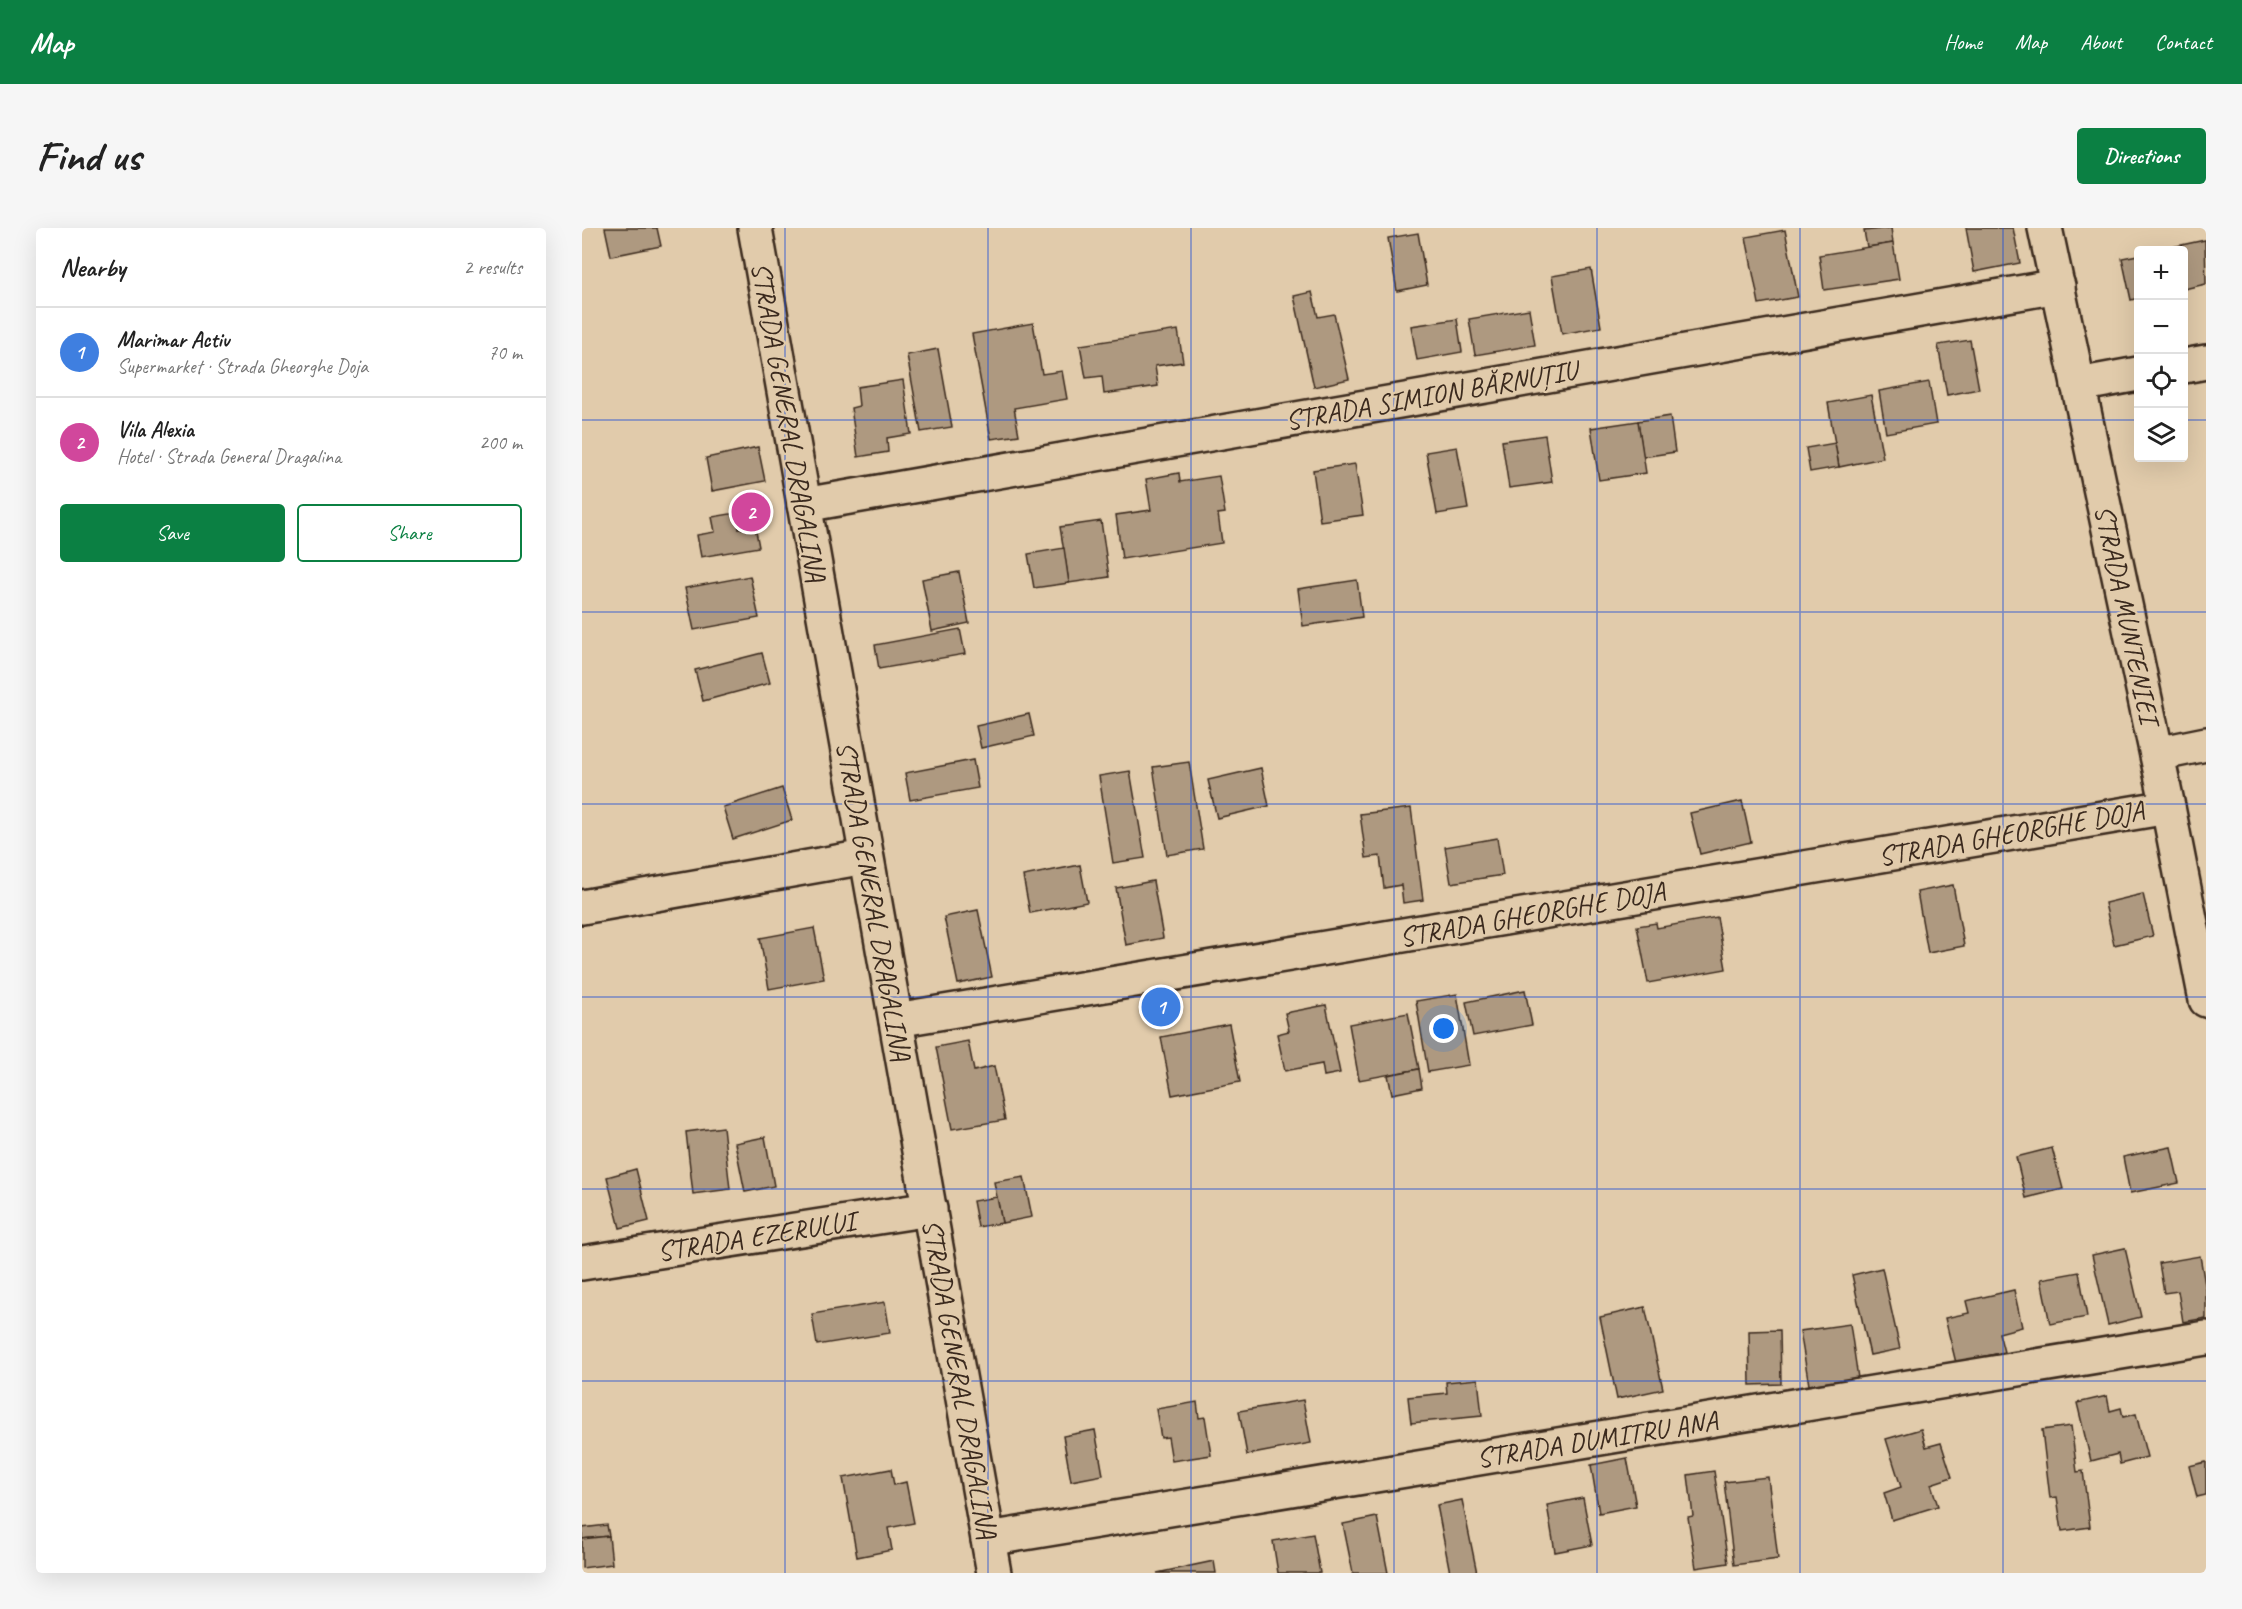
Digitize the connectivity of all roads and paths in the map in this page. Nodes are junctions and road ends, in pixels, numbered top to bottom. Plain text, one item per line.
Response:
1 (755, 228) edge
2 (2046, 228) edge
3 (2058, 285) junction
4 (2206, 362) edge
5 (2188, 365) edge
6 (2134, 375) edge
7 (2079, 385) junction
8 (804, 505) junction
9 (2206, 744) edge
10 (2157, 754) junction
11 (2168, 807) junction
12 (865, 857) junction
13 (582, 907) edge
14 (2206, 1000) edge
15 (896, 1020) junction
16 (930, 1209) junction
17 (582, 1263) edge
18 (2206, 1338) edge
19 (988, 1539) junction
20 (994, 1573) edge

1 - 8 street, STRADA GENERAL DRAGALINA
2 - 3 street, STRADA MUNTENIEI
3 - 7 street, STRADA MUNTENIEI
3 - 8 street, STRADA SIMION BĂRNUȚIU
4 - 5 street
6 - 7 street
7 - 10 street, STRADA MUNTENIEI
8 - 12 street, STRADA GENERAL DRAGALINA
9 - 10 street
10 - 11 street, STRADA MUNTENIEI
11 - 14 street, STRADA MUNTENIEI
11 - 15 street, STRADA GHEORGHE DOJA
12 - 13 street
12 - 15 street, STRADA GENERAL DRAGALINA
15 - 16 street, STRADA GENERAL DRAGALINA
16 - 17 street, STRADA EZERULUI
16 - 19 street, STRADA GENERAL DRAGALINA
18 - 19 street, STRADA DUMITRU ANA
19 - 20 street, STRADA GENERAL DRAGALINA

